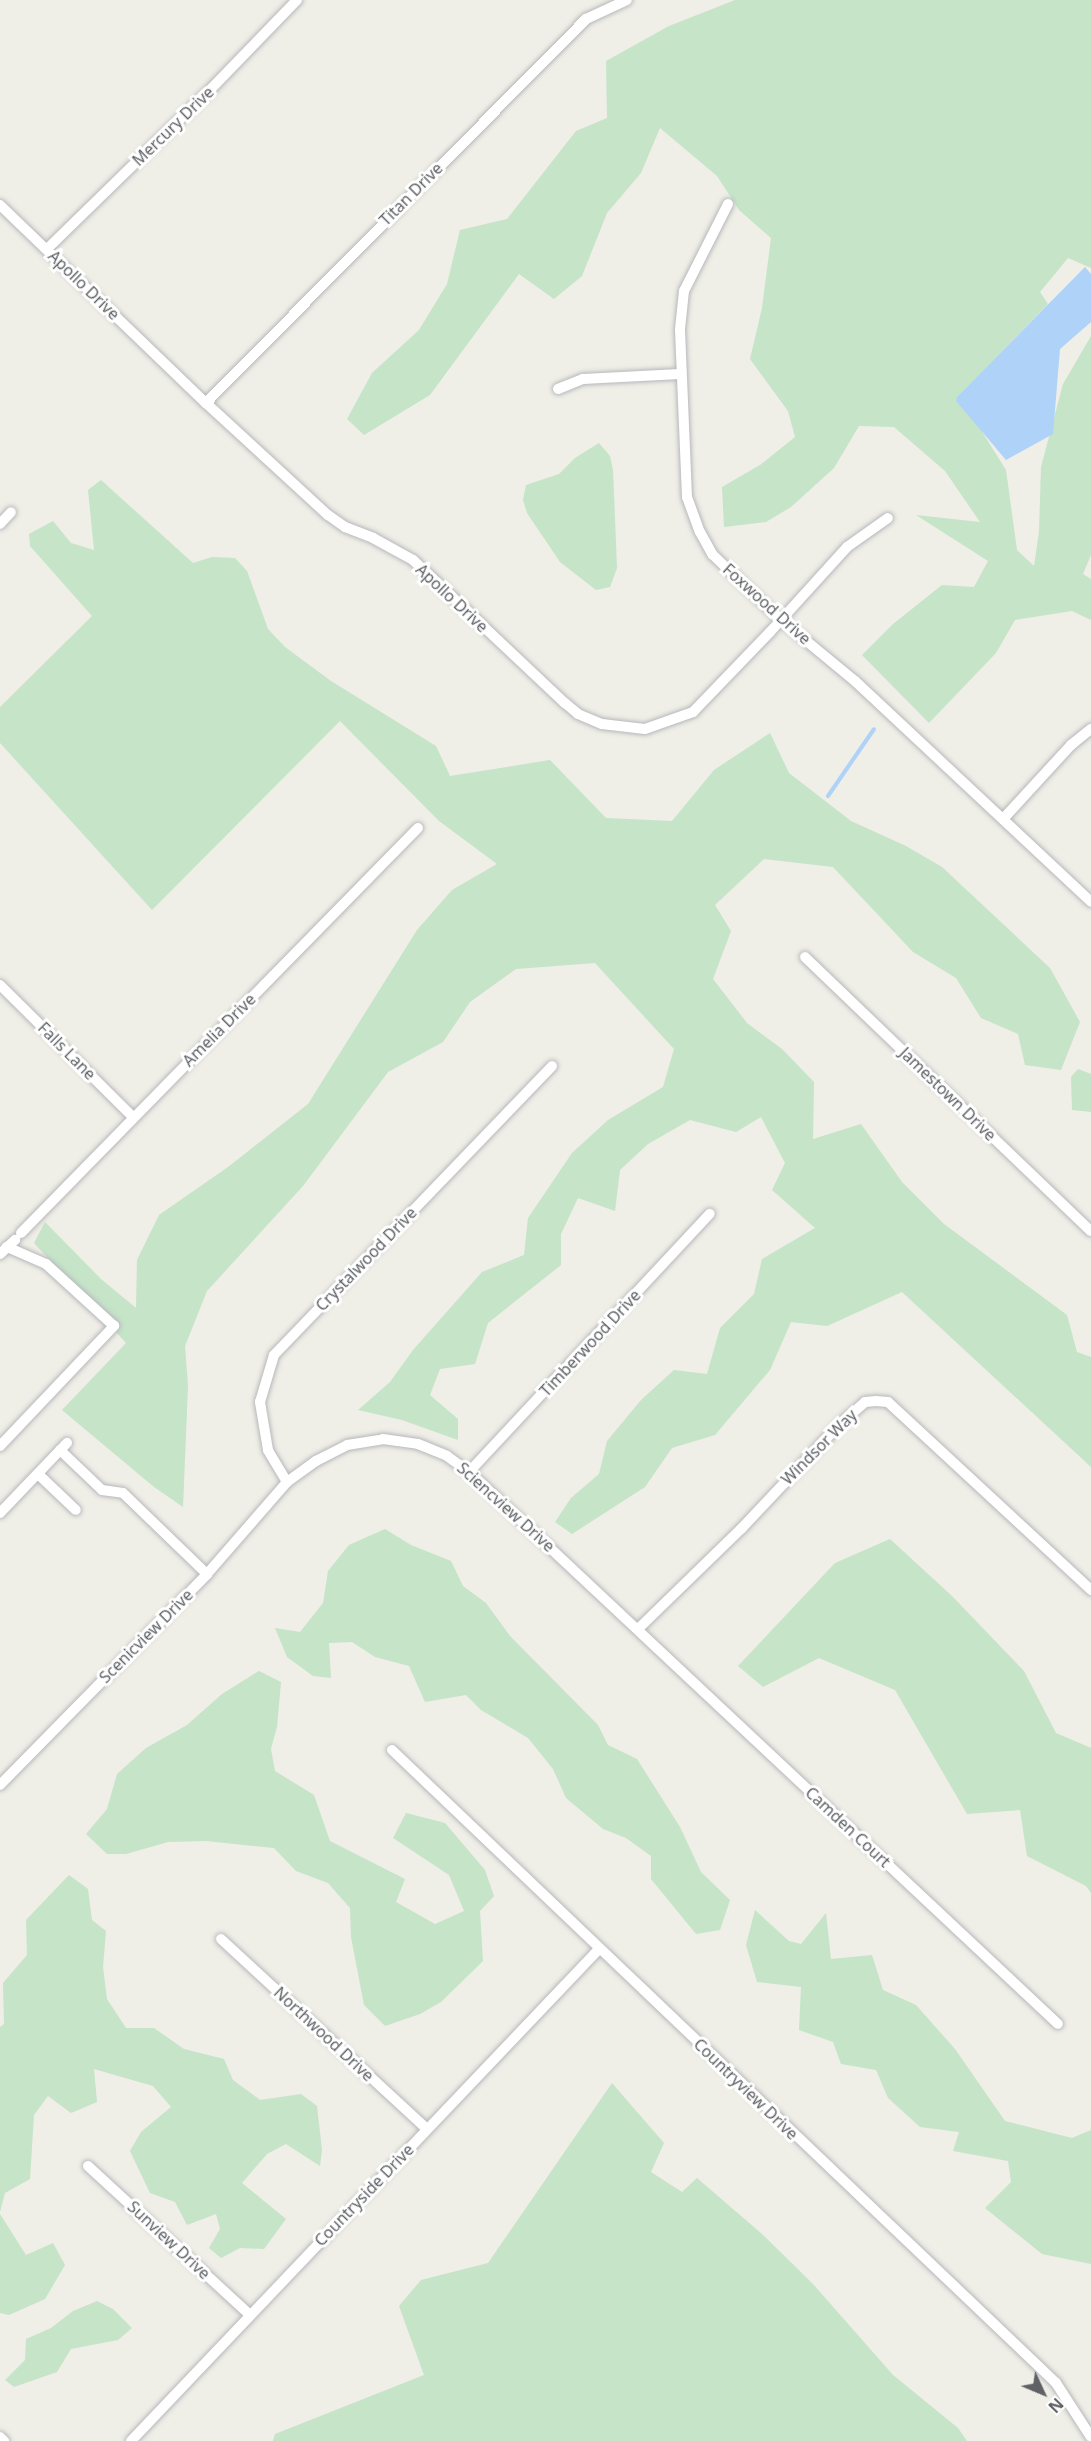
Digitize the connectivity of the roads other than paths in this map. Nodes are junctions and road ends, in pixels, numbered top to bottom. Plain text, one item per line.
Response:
1 (297, 0) edge
2 (627, 0) edge
3 (728, 204) dead end
4 (0, 205) edge
5 (47, 249) junction
6 (680, 374) junction
7 (558, 389) dead end
8 (206, 403) junction
9 (11, 512) dead end
10 (888, 518) dead end
11 (0, 524) edge
12 (781, 620) junction
13 (1091, 729) edge
14 (1004, 818) junction
15 (418, 828) dead end
16 (1091, 902) edge
17 (805, 957) dead end
18 (0, 985) edge
19 (552, 1066) dead end
20 (133, 1117) junction
21 (710, 1214) dead end
22 (1091, 1231) edge
23 (11, 1244) edge
24 (0, 1446) edge
25 (469, 1472) junction
26 (38, 1473) junction
27 (287, 1482) junction
28 (76, 1510) dead end
29 (0, 1513) edge
30 (207, 1574) junction
31 (1091, 1590) edge
32 (638, 1629) junction
33 (392, 1750) dead end
34 (0, 1785) edge
35 (221, 1939) dead end
36 (599, 1949) junction
37 (1058, 2024) dead end
38 (427, 2130) junction
39 (88, 2166) dead end
40 (249, 2314) junction
41 (0, 2437) edge
42 (1091, 2437) edge
43 (4, 2441) edge
44 (131, 2441) edge

1 - 5 street, Mercury Drive
2 - 8 street, Titan Drive
3 - 6 street, Foxwood Drive
4 - 5 street, Apollo Drive
5 - 8 street, Apollo Drive
6 - 7 street
6 - 12 street, Foxwood Drive
8 - 12 street, Apollo Drive
9 - 11 street
10 - 12 street, Apollo Drive
12 - 14 street, Foxwood Drive
13 - 14 street
14 - 16 street, Foxwood Drive
15 - 20 street, Amelia Drive
17 - 22 street, Jamestown Drive
18 - 20 street, Falls Lane
19 - 27 street, Crystalwood Drive
20 - 23 street, Amelia Drive
21 - 25 street, Timberwood Drive
23 - 24 street
25 - 27 street, Sciencview Drive
25 - 32 street, Sciencview Drive
26 - 28 street
26 - 29 street
26 - 30 street
27 - 30 street, Scenicview Drive
30 - 34 street, Scenicview Drive
31 - 32 street, Windsor Way
32 - 37 street, Camden Court
33 - 36 street, Countryview Drive
35 - 38 street, Northwood Drive
36 - 38 street, Countryside Drive
36 - 42 street, Countryview Drive
38 - 40 street, Countryside Drive
39 - 40 street, Sunview Drive
40 - 44 street, Countryside Drive
41 - 43 street

